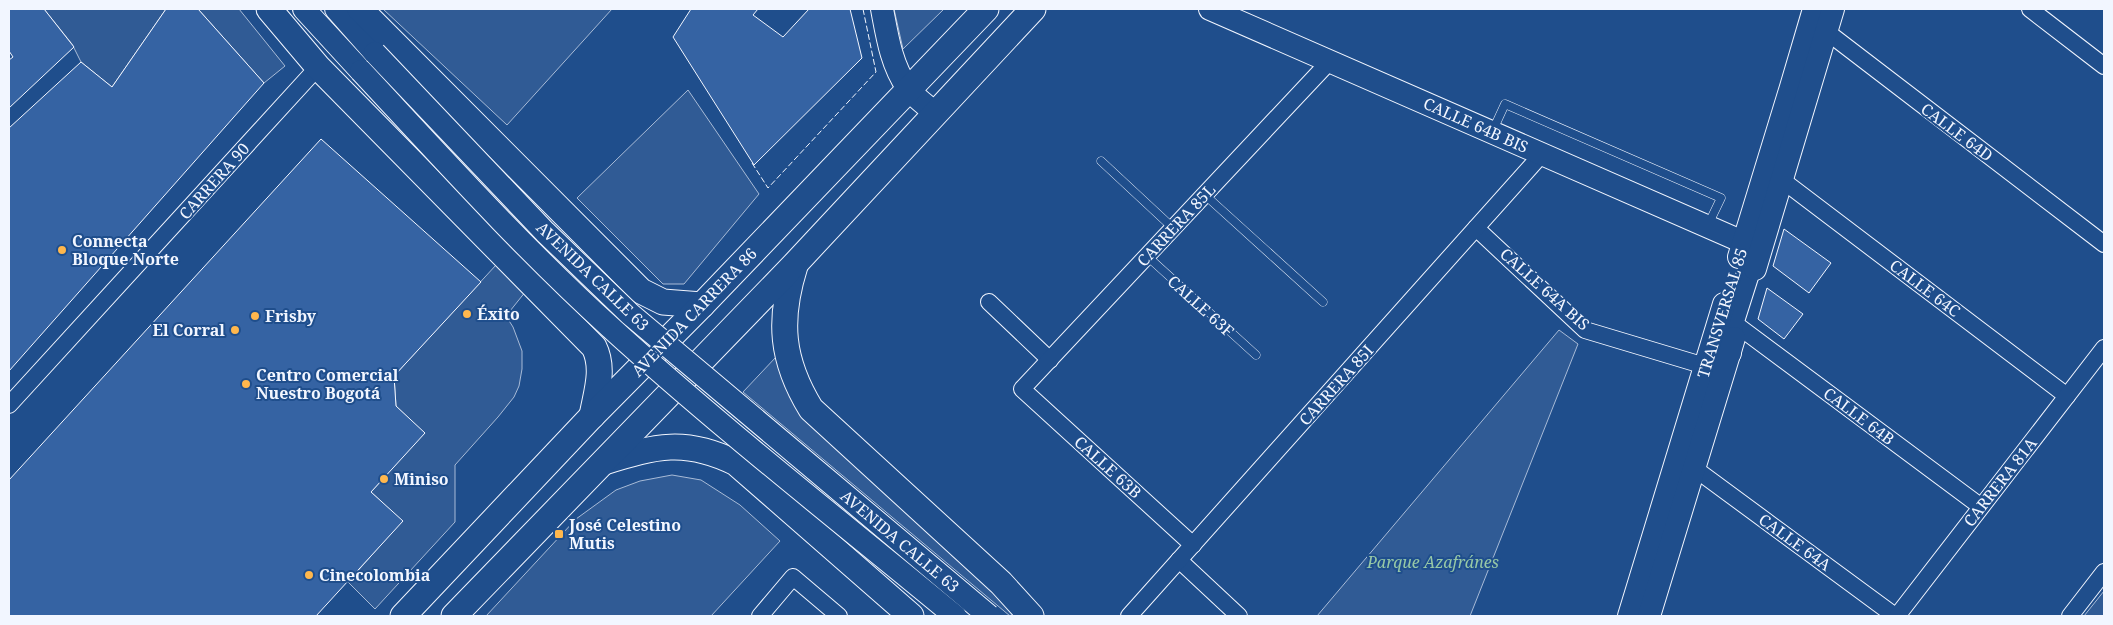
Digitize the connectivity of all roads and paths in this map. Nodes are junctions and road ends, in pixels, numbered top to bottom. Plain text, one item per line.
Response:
1 (269, 9) edge
2 (304, 9) edge
3 (336, 9) edge
4 (360, 9) edge
5 (882, 9) edge
6 (986, 9) edge
7 (1033, 9) edge
8 (1210, 9) edge
9 (1833, 9) edge
10 (2030, 9) edge
11 (1817, 20) edge
12 (1330, 62) junction
13 (2104, 66) edge
14 (318, 67) junction
15 (908, 88) junction
16 (936, 114) junction
17 (1492, 132) junction
18 (1542, 154) junction
19 (1101, 161) dead end
20 (1782, 180) junction
21 (1205, 194) junction
22 (1708, 226) junction
23 (1174, 228) junction
24 (1476, 228) junction
25 (1743, 242) junction
26 (2104, 244) edge
27 (1147, 256) junction
28 (796, 263) junction
29 (989, 302) dead end
30 (1323, 302) dead end
31 (702, 305) junction
32 (1738, 326) junction
33 (2104, 348) edge
34 (1730, 352) junction
35 (1256, 355) dead end
36 (1050, 360) junction
37 (1705, 366) junction
38 (1022, 389) joint
39 (2067, 396) junction
40 (9, 405) edge
41 (592, 416) junction
42 (602, 462) junction
43 (1694, 468) junction
44 (1980, 506) junction
45 (1193, 545) junction
46 (1179, 560) junction
47 (2104, 572) edge
48 (1653, 614) edge
49 (403, 616) edge
50 (454, 616) edge
51 (760, 616) edge
52 (839, 616) edge
53 (911, 616) edge
54 (955, 616) edge
55 (988, 616) edge
56 (1031, 616) edge
57 (1129, 616) edge
58 (1239, 616) edge
59 (1629, 616) edge
60 (1896, 616) edge
61 (2070, 616) edge

1 - 14 main road
2 - 54 street, AVENIDA CALLE 63, bridge
3 - 55 street, AVENIDA CALLE 63, bridge
4 - 31 main road
5 - 15 street
6 - 15 main road, AVENIDA CARRERA 86
7 - 16 main road
8 - 12 street, CALLE 64B BIS
9 - 11 street, TRANSVERSAL 85
10 - 13 street
11 - 20 street, TRANSVERSAL 85
11 - 25 street, TRANSVERSAL 85
11 - 26 street, CALLE 64D
12 - 17 street, CALLE 64B BIS
12 - 21 street, CARRERA 85L
14 - 40 street, CARRERA 90
14 - 41 main road
15 - 16 street
15 - 31 main road, AVENIDA CARRERA 86
16 - 28 main road
17 - 18 street, CALLE 64B BIS
17 - 22 lane
18 - 22 street, CALLE 64B BIS
18 - 24 street, CARRERA 85I
19 - 23 lane
20 - 32 street, TRANSVERSAL 85
20 - 39 street, CALLE 64C
21 - 23 street, CARRERA 85L
21 - 30 lane
22 - 25 street, CALLE 64B BIS
23 - 27 street, CARRERA 85L
24 - 37 street, CALLE 64A BIS
24 - 45 street, CARRERA 85I
25 - 34 street
25 - 37 street, TRANSVERSAL 85
27 - 35 lane, CALLE 63F
27 - 36 street, CARRERA 85L
28 - 42 main road
28 - 56 main road
29 - 36 street
31 - 41 main road, AVENIDA CARRERA 86
32 - 34 street, TRANSVERSAL 85
32 - 44 street, CALLE 64B
33 - 39 street, CARRERA 81A
34 - 43 street, TRANSVERSAL 85
36 - 38 street, CARRERA 85L
37 - 59 street, TRANSVERSAL 85
38 - 45 street, CALLE 63B
39 - 44 street, CARRERA 81A
41 - 49 main road, AVENIDA CARRERA 86
42 - 50 main road
42 - 53 main road
43 - 48 street, TRANSVERSAL 85
43 - 60 street, CALLE 64A
44 - 60 street, CARRERA 81A
45 - 46 street, CARRERA 85I
46 - 57 street, CARRERA 85I
46 - 58 street
47 - 61 street
51 - 52 street

